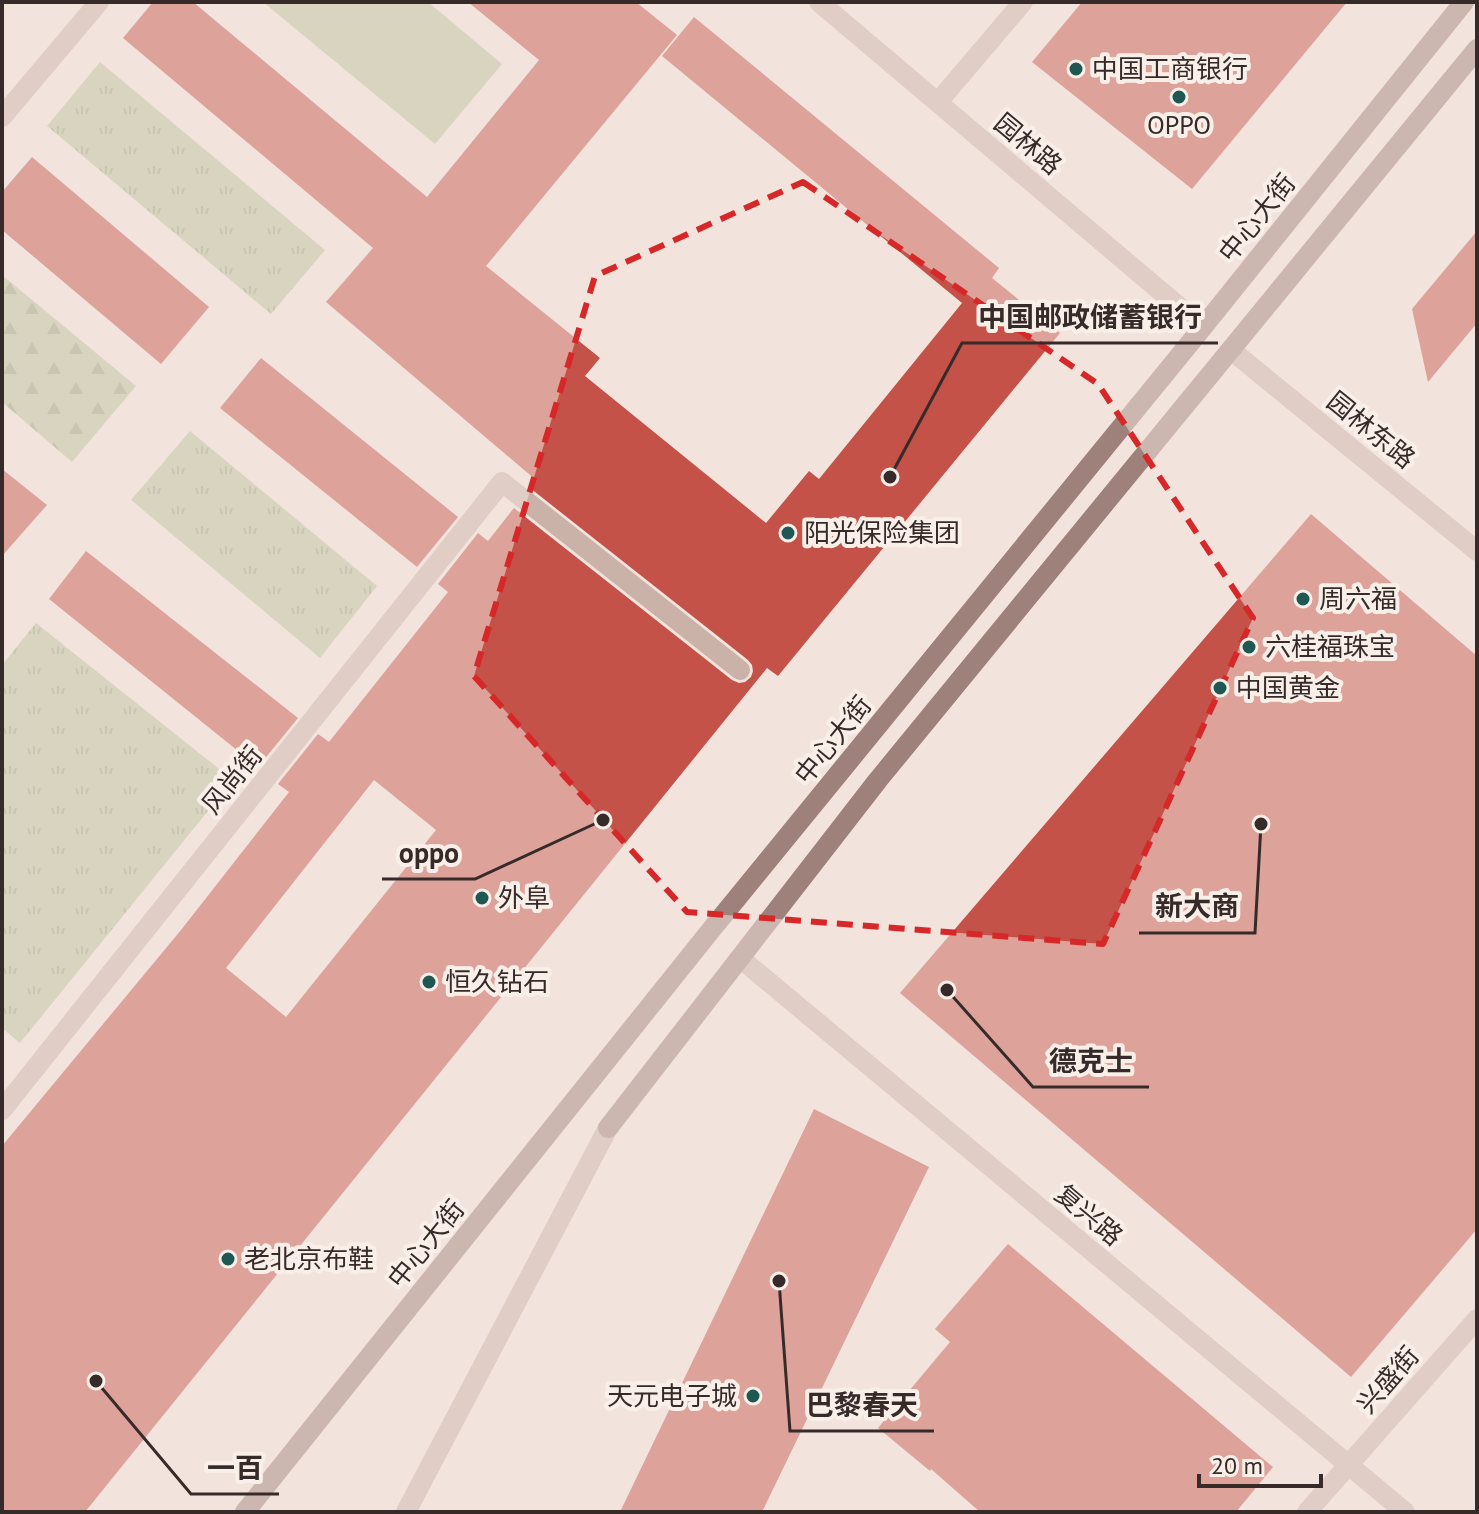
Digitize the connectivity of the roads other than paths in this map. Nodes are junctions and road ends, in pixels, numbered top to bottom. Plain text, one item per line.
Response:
1 (99, 2) edge
2 (819, 2) edge
3 (1023, 2) edge
4 (1464, 2) edge
5 (1477, 49) edge
6 (938, 102) junction
7 (2, 117) edge
8 (1203, 327) junction
9 (1231, 350) junction
10 (1477, 551) edge
11 (740, 670) dead end
12 (740, 958) junction
13 (2, 1110) edge
14 (608, 1128) joint
15 (1477, 1319) edge
16 (1348, 1465) junction
17 (245, 1512) edge
18 (406, 1512) edge
19 (1307, 1512) edge
20 (1405, 1512) edge

1 - 7 street
2 - 6 street, 园林路
3 - 6 street
4 - 8 main road, 中心大街
5 - 9 main road
6 - 8 street, 园林路
8 - 17 main road, 中心大街
9 - 10 street, 园林东路
9 - 12 main road
11 - 13 street, 风尚街
12 - 14 main road
12 - 16 street, 复兴路
14 - 18 street
15 - 16 street, 兴盛街
16 - 19 street, 兴盛街
16 - 20 street, 复兴路

